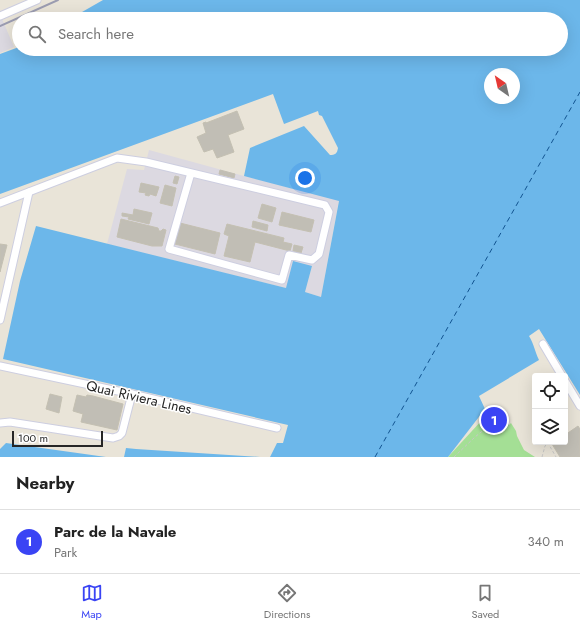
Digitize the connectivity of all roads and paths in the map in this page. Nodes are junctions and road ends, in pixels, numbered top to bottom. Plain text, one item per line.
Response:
1 (37, 0) edge
2 (27, 2) edge
3 (0, 16) edge
4 (191, 173) junction
5 (29, 192) junction
6 (0, 203) edge
7 (0, 320) edge
8 (543, 344) dead end
9 (0, 366) edge
10 (560, 373) edge
11 (568, 386) edge
12 (132, 394) junction
13 (580, 406) edge
14 (502, 415) dead end
15 (0, 423) edge
16 (277, 428) dead end
17 (454, 457) edge
18 (542, 457) edge
19 (556, 457) edge

1 - 2 street
2 - 3 street
4 - 4 street
4 - 5 street
5 - 6 street
5 - 7 street
8 - 10 street
9 - 12 street, Quai Riviera Lines
11 - 13 street
12 - 15 street
12 - 16 street, Quai Riviera Lines
14 - 17 path
18 - 19 path

